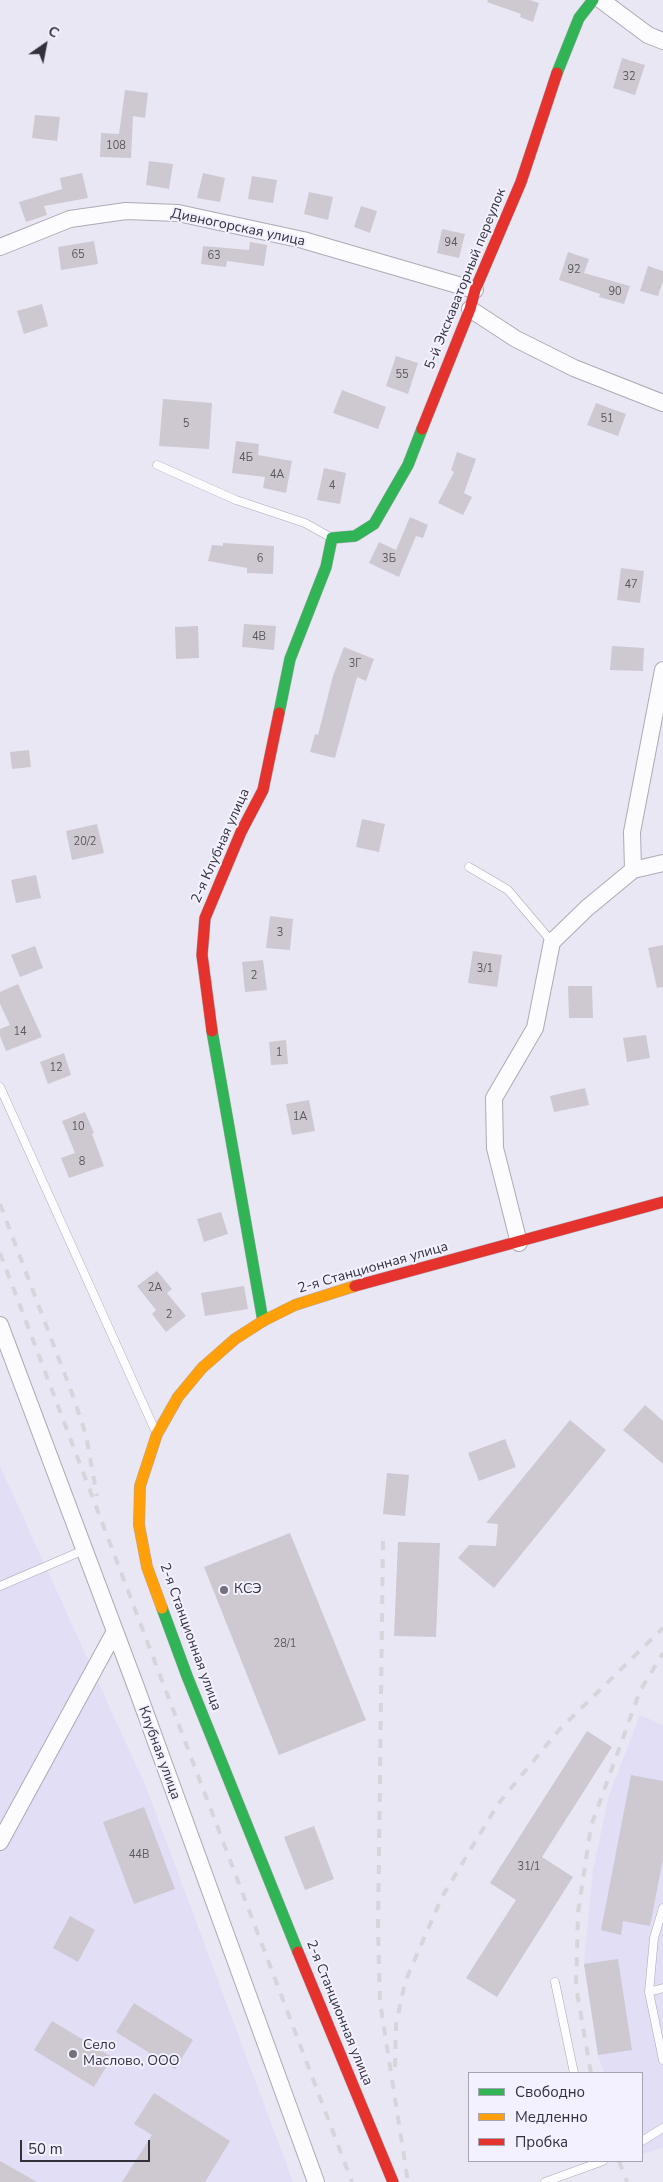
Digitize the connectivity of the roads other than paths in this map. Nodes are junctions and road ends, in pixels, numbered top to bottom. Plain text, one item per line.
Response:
1 (593, 0) edge
2 (600, 0) edge
3 (663, 41) edge
4 (0, 247) edge
5 (475, 290) junction
6 (470, 309) junction
7 (663, 403) edge
8 (157, 465) dead end
9 (332, 538) junction
10 (663, 670) edge
11 (663, 863) edge
12 (469, 868) dead end
13 (633, 870) junction
14 (552, 942) junction
15 (0, 1087) edge
16 (663, 1202) edge
17 (519, 1243) junction
18 (263, 1321) junction
19 (0, 1325) edge
20 (157, 1434) junction
21 (84, 1550) junction
22 (0, 1586) edge
23 (114, 1633) junction
24 (0, 1842) edge
25 (663, 1908) edge
26 (555, 1982) dead end
27 (663, 1988) edge
28 (650, 1992) junction
29 (663, 2060) edge
30 (574, 2072) edge
31 (663, 2128) edge
32 (643, 2140) edge
33 (594, 2162) edge
34 (316, 2182) edge
35 (393, 2182) edge
36 (545, 2182) edge

1 - 5 street, 5-й Экскаваторный переулок
2 - 3 street
4 - 5 street, Дивногорская улица
5 - 6 street, 5-й Экскаваторный переулок
6 - 7 street
6 - 9 street, 5-й Экскаваторный переулок
8 - 9 lane
9 - 18 street, 2-я Клубная улица
10 - 13 street
11 - 13 street
12 - 14 lane
13 - 14 street
14 - 17 street
15 - 20 lane
16 - 17 street, 2-я Станционная улица
17 - 18 street, 2-я Станционная улица
18 - 20 street, 2-я Станционная улица
19 - 21 street, Клубная улица
20 - 35 street, 2-я Станционная улица
21 - 22 lane
21 - 23 street, Клубная улица
23 - 24 street
23 - 34 street, Клубная улица
25 - 28 lane
26 - 30 lane
27 - 28 lane
28 - 29 lane
31 - 32 lane
33 - 36 lane

